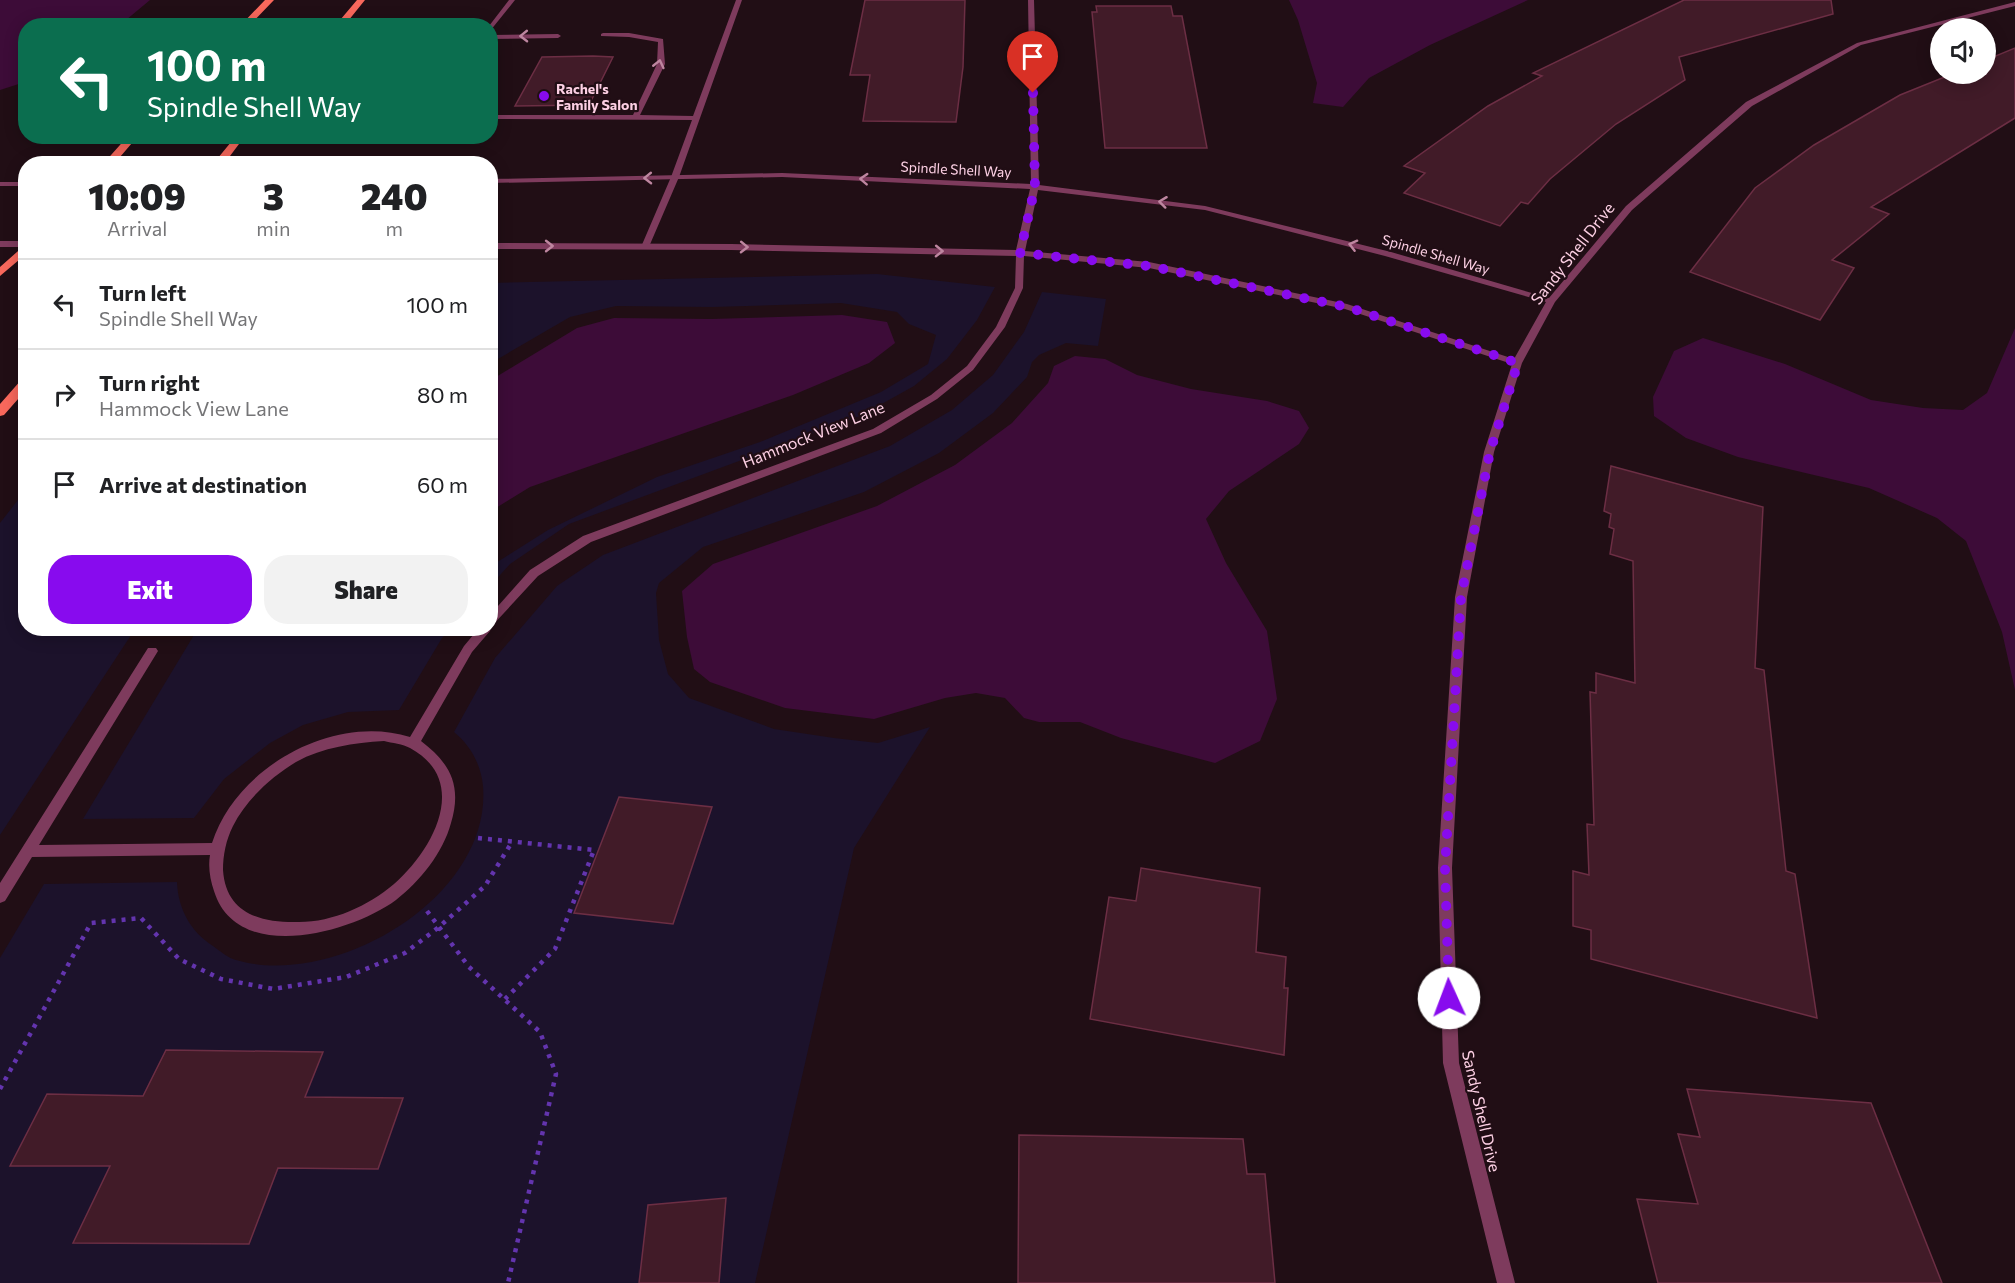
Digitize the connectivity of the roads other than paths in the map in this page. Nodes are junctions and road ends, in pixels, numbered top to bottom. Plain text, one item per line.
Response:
1 (270, 0) edge
2 (361, 0) edge
3 (512, 0) edge
4 (739, 0) edge
5 (1031, 0) edge
6 (2015, 4) edge
7 (252, 18) edge
8 (346, 18) edge
9 (498, 18) edge
10 (603, 35) dead end
11 (558, 36) dead end
12 (498, 37) edge
13 (498, 117) edge
14 (636, 117) junction
15 (697, 118) junction
16 (127, 144) edge
17 (234, 144) edge
18 (115, 156) edge
19 (225, 156) edge
20 (675, 177) junction
21 (498, 181) edge
22 (0, 184) edge
23 (18, 184) edge
24 (1035, 187) junction
25 (0, 244) edge
26 (18, 245) edge
27 (498, 246) edge
28 (645, 247) junction
29 (1020, 253) junction
30 (18, 254) edge
31 (0, 273) edge
32 (1551, 301) junction
33 (1518, 363) junction
34 (18, 391) edge
35 (0, 412) edge
36 (498, 614) edge
37 (479, 636) edge
38 (152, 651) dead end
39 (413, 743) junction
40 (216, 849) junction
41 (28, 851) junction
42 (0, 896) edge
43 (1506, 1283) edge

1 - 7 main road
2 - 8 main road
3 - 9 street
4 - 15 street
5 - 24 street, Hammock View Lane
6 - 32 street, Sandy Shell Drive
14 -> 10 street
11 -> 12 street
13 - 14 street
14 - 15 street
15 - 20 street
16 - 18 main road
17 - 19 main road
20 -> 21 street, Spindle Shell Way
24 -> 20 street, Spindle Shell Way
20 - 28 street
22 - 23 street
24 - 29 street, Hammock View Lane
32 -> 24 street, Spindle Shell Way
25 - 26 street
27 -> 28 street
28 -> 29 street
29 - 33 street
29 - 36 street, Hammock View Lane
30 - 31 main road
32 - 33 street, Sandy Shell Drive
33 - 43 street, Sandy Shell Drive
34 - 35 main road
37 - 39 street
38 - 41 street
39 - 40 street
39 - 40 street
40 - 41 street
41 - 42 street

